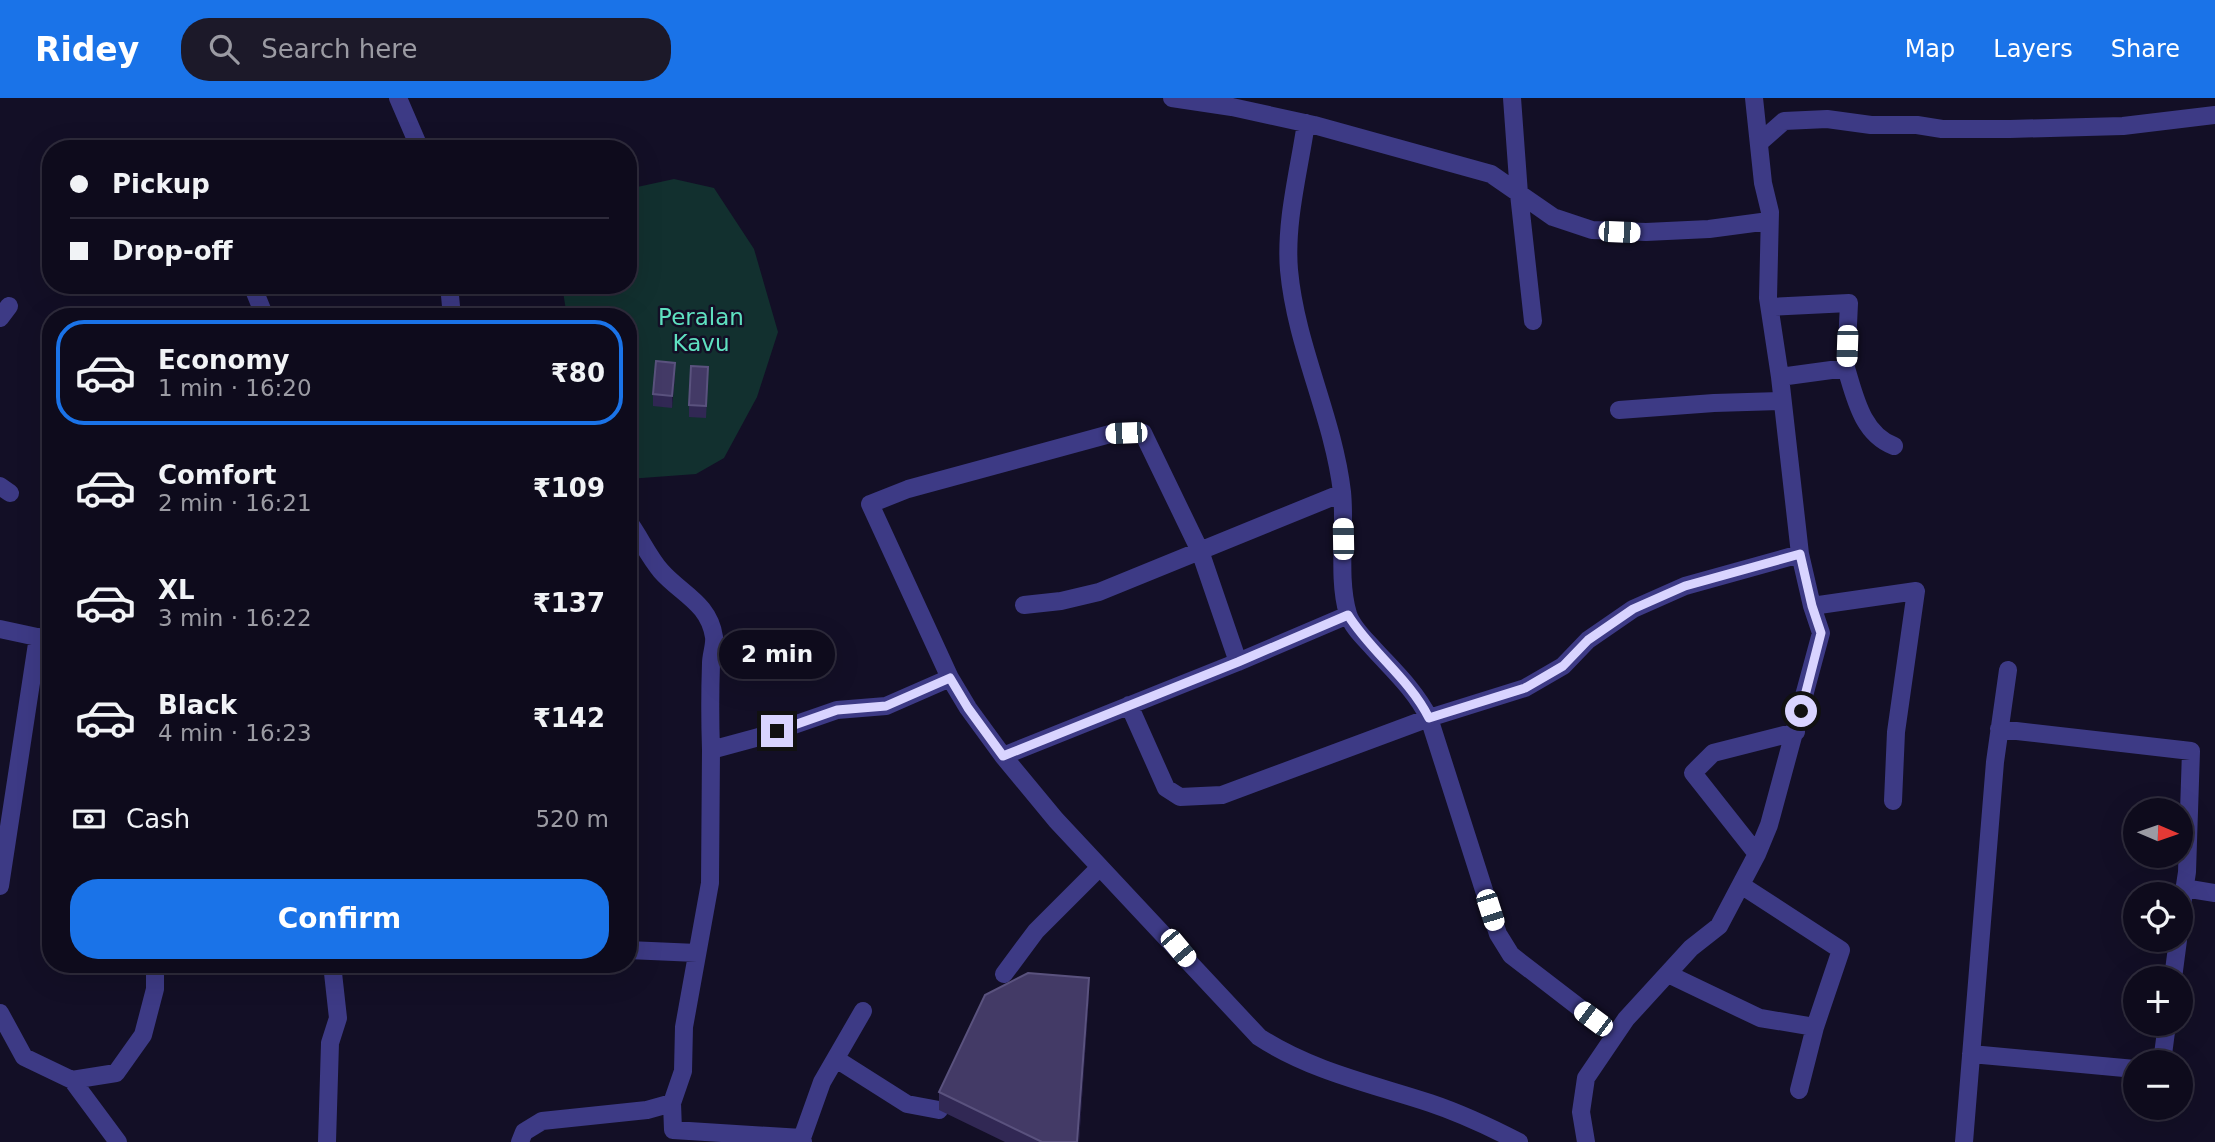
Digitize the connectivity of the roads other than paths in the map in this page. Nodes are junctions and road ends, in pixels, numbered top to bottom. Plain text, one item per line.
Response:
1 (397, 98) edge
2 (1172, 98) edge
3 (1512, 98) edge
4 (1754, 98) edge
5 (2215, 115) edge
6 (1306, 123) junction
7 (416, 140) edge
8 (1759, 143) junction
9 (1519, 194) junction
10 (1769, 220) junction
11 (1770, 307) junction
12 (1533, 321) dead end
13 (1846, 368) junction
14 (1780, 377) junction
15 (1782, 401) junction
16 (1619, 410) dead end
17 (1894, 446) dead end
18 (1342, 493) junction
19 (637, 533) edge
20 (1200, 551) junction
21 (1800, 554) junction
22 (1024, 605) dead end
23 (1812, 606) junction
24 (1348, 615) junction
25 (0, 629) edge
26 (42, 638) edge
27 (42, 649) edge
28 (1238, 662) junction
29 (2008, 670) dead end
30 (950, 678) junction
31 (1129, 705) junction
32 (1429, 718) junction
33 (1999, 729) junction
34 (1796, 732) junction
35 (711, 750) junction
36 (1003, 756) junction
37 (1893, 801) dead end
38 (1758, 853) junction
39 (1100, 867) junction
40 (2184, 882) edge
41 (1741, 885) junction
42 (0, 886) edge
43 (2193, 889) edge
44 (2215, 893) edge
45 (637, 950) edge
46 (697, 953) junction
47 (155, 973) edge
48 (333, 973) edge
49 (1004, 974) dead end
50 (1668, 974) junction
51 (863, 1011) dead end
52 (0, 1013) edge
53 (1815, 1027) junction
54 (1615, 1035) junction
55 (1971, 1054) junction
56 (836, 1059) junction
57 (2123, 1068) edge
58 (72, 1080) junction
59 (1799, 1090) dead end
60 (672, 1103) junction
61 (939, 1110) dead end
62 (803, 1140) edge
63 (118, 1142) edge
64 (327, 1142) edge
65 (520, 1142) edge
66 (1518, 1142) edge
67 (1586, 1142) edge
68 (1964, 1142) edge

1 - 7 street
2 - 6 street
3 - 9 street
4 - 8 street
5 - 8 street
6 - 9 street
6 - 18 street
8 - 10 street
9 - 10 street
9 - 12 street
10 - 11 street
11 - 13 street
11 - 14 street
13 - 14 street
13 - 17 street
14 - 15 street
15 - 16 street
15 - 21 street
18 - 20 street
18 - 24 street
19 - 35 street
20 - 22 street
20 - 28 street
20 - 30 street
21 - 23 street
21 - 32 street
23 - 34 street
23 - 37 street
24 - 28 street
24 - 32 street
25 - 26 street
27 - 42 street
28 - 31 street
29 - 33 street
30 - 35 street
30 - 36 street
31 - 32 street
31 - 36 street
32 - 54 street
33 - 40 street
33 - 55 street
34 - 38 street
34 - 38 street
35 - 46 street
36 - 39 street
38 - 41 street
39 - 49 street
39 - 66 street
41 - 50 street
41 - 53 street
43 - 44 street
45 - 46 street
46 - 60 street
47 - 58 street
48 - 64 street
50 - 53 street
50 - 54 street
51 - 56 street
52 - 58 street
53 - 59 street
54 - 67 street
55 - 57 street
55 - 68 street
56 - 61 street
56 - 62 street
58 - 63 street
60 - 62 street
60 - 65 street

